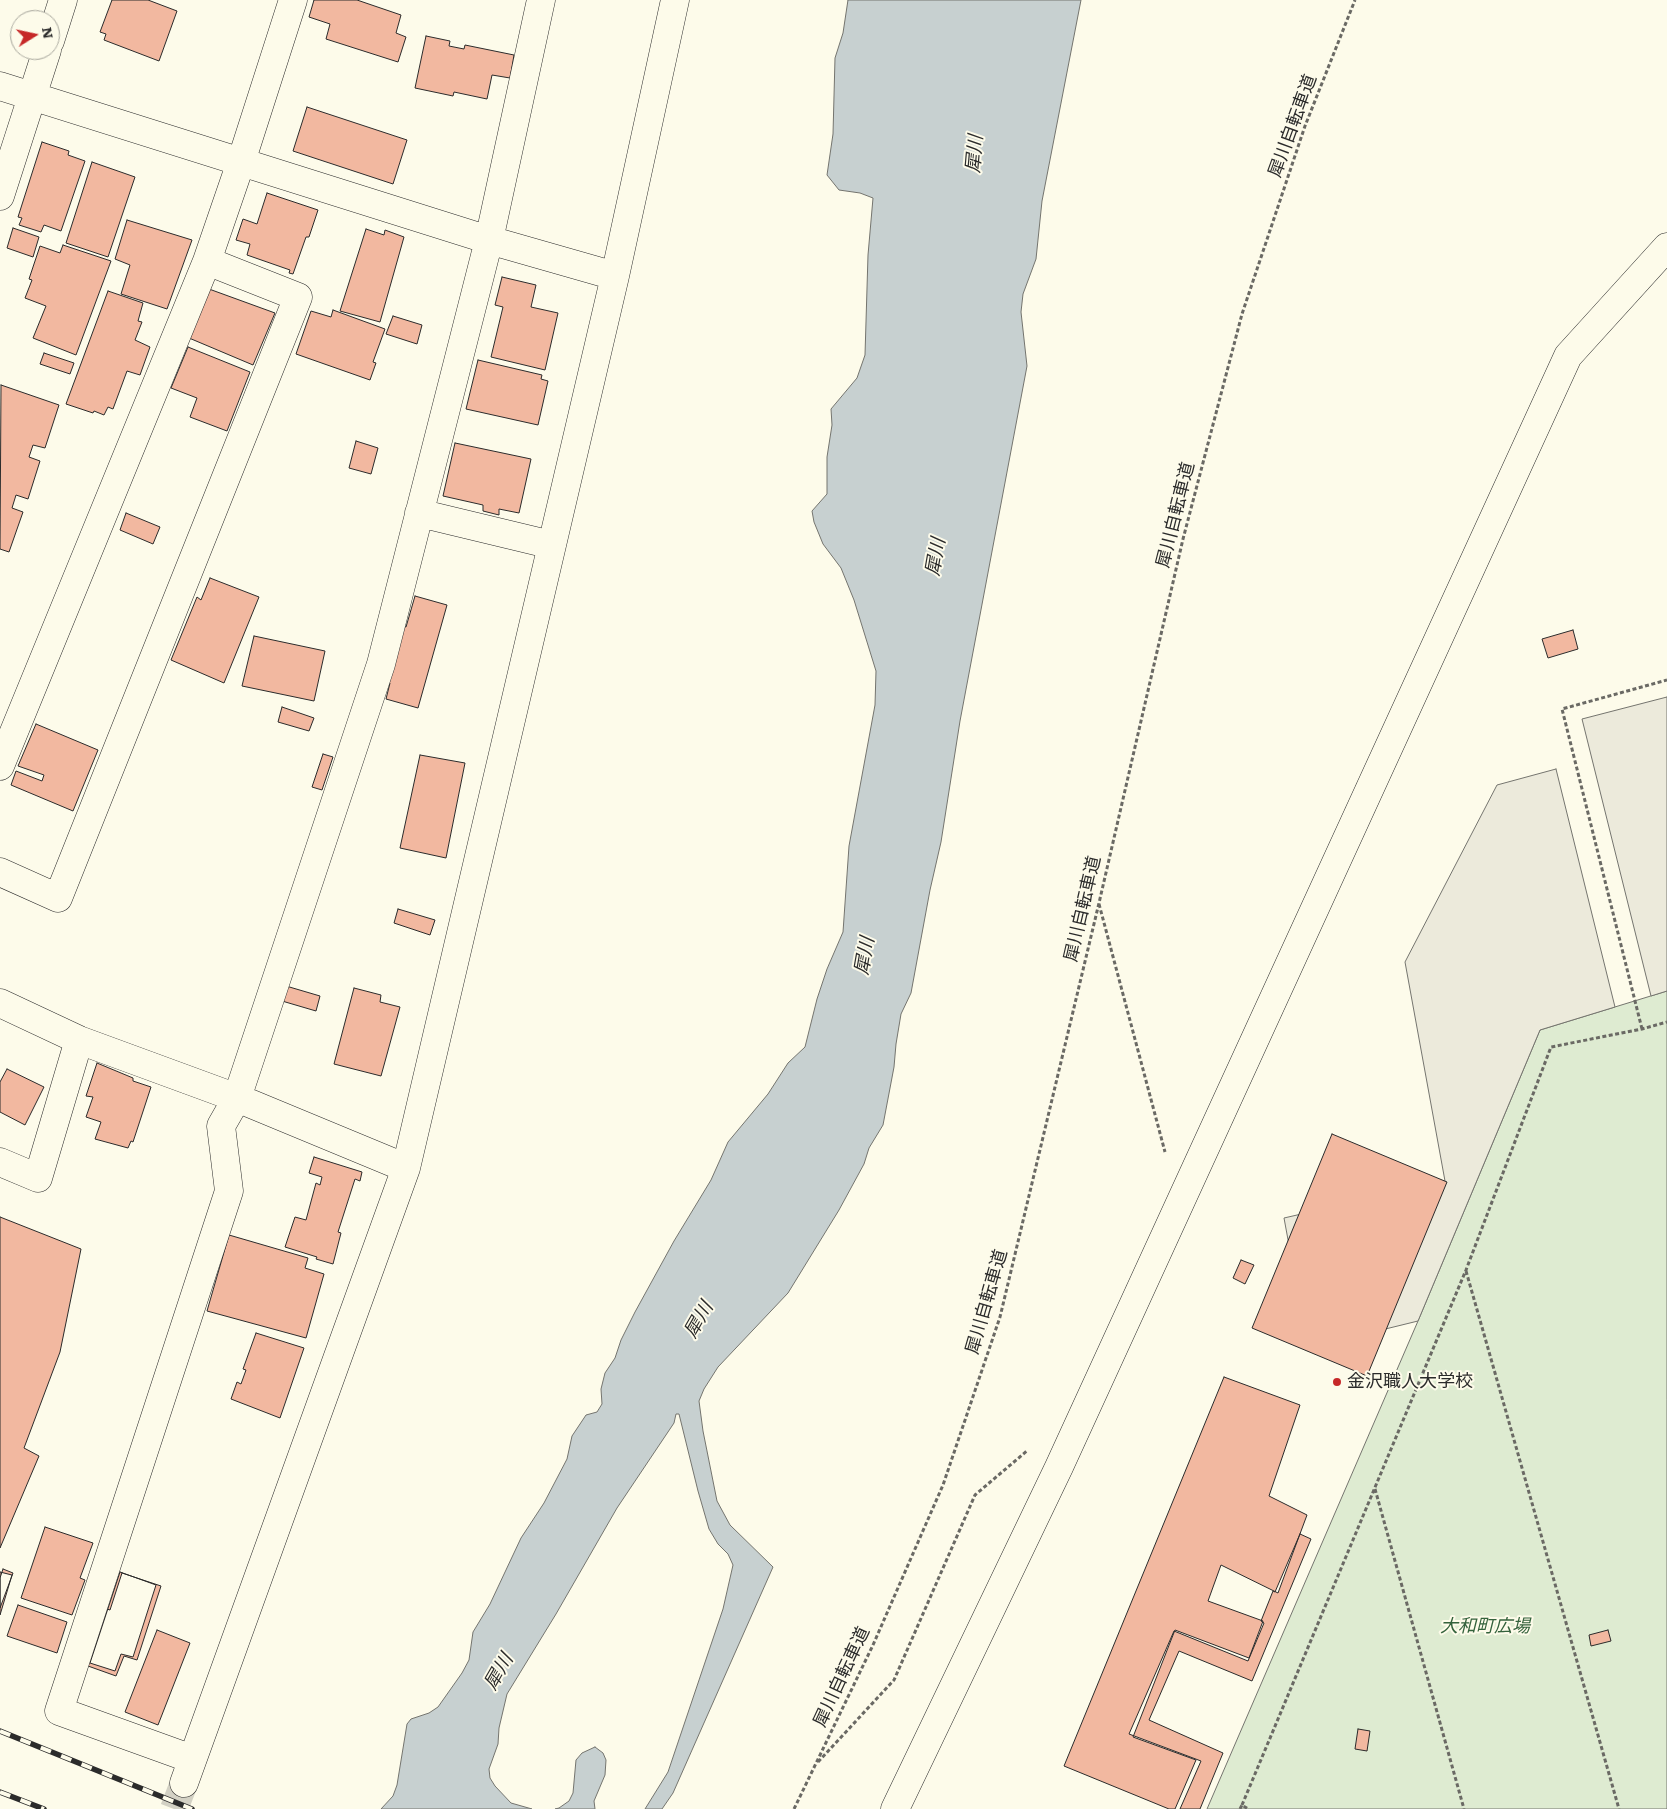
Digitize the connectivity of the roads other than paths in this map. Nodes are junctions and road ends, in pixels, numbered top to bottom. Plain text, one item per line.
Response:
1 (293, 0) edge
2 (541, 0) edge
3 (675, 0) edge
4 (44, 60) edge
5 (0, 86) edge
6 (32, 97) junction
7 (241, 162) junction
8 (0, 196) edge
9 (489, 240) junction
10 (1667, 247) edge
11 (207, 261) junction
12 (615, 276) junction
13 (419, 514) junction
14 (552, 545) junction
15 (0, 766) edge
16 (0, 872) edge
17 (0, 1003) edge
18 (79, 1040) junction
19 (237, 1098) junction
20 (0, 1162) edge
21 (406, 1168) junction
22 (895, 1809) edge

1 - 7 street
2 - 9 street
3 - 12 street
4 - 6 street
5 - 6 street
6 - 7 street
6 - 8 street
7 - 9 street
7 - 11 street
9 - 12 street
9 - 13 street
10 - 22 street
11 - 15 street
11 - 16 street
12 - 14 street
13 - 14 street
13 - 19 street
14 - 21 street
17 - 18 street
18 - 19 street
18 - 20 street
19 - 21 street
19 - 21 street

